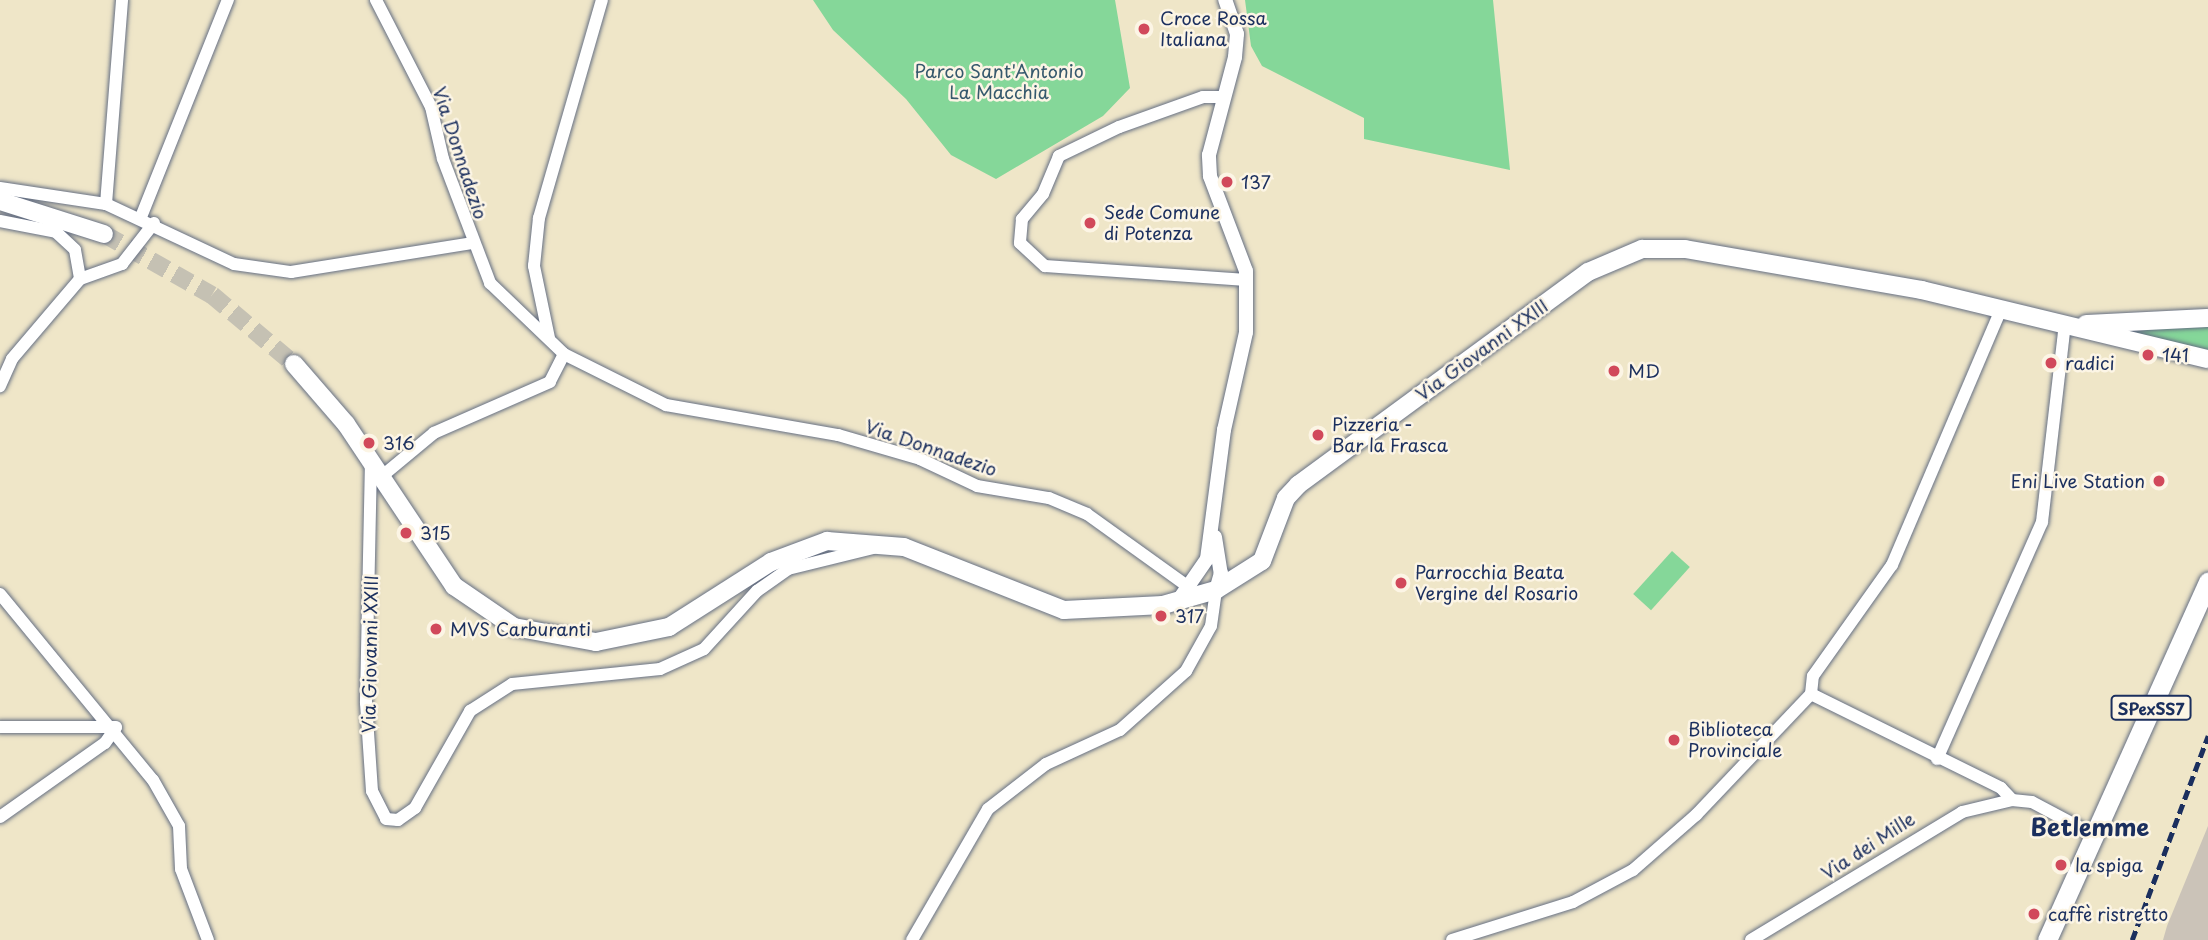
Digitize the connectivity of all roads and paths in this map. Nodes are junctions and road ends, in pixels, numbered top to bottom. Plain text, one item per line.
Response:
1 (122, 0) edge
2 (228, 0) edge
3 (376, 0) edge
4 (602, 0) edge
5 (1225, 0) edge
6 (1224, 97) junction
7 (0, 188) edge
8 (0, 201) edge
9 (106, 204) junction
10 (141, 217) junction
11 (0, 221) edge
12 (154, 223) junction
13 (104, 234) tunnel mouth
14 (472, 243) junction
15 (80, 279) junction
16 (1247, 280) junction
17 (2208, 305) edge
18 (2001, 309) junction
19 (2208, 318) edge
20 (2143, 320) junction
21 (2069, 324) junction
22 (549, 338) junction
23 (564, 354) junction
24 (2208, 359) edge
25 (294, 364) tunnel mouth
26 (0, 386) edge
27 (371, 461) junction
28 (381, 477) junction
29 (1214, 529) junction
30 (888, 544) junction
31 (1219, 558) junction
32 (1203, 568) junction
33 (1252, 572) junction
34 (2208, 582) edge
35 (1190, 588) junction
36 (1216, 590) junction
37 (0, 594) edge
38 (1178, 601) junction
39 (1811, 694) junction
40 (0, 727) edge
41 (116, 727) junction
42 (1937, 759) junction
43 (2012, 800) junction
44 (0, 817) edge
45 (2094, 835) junction
46 (208, 940) edge
47 (912, 940) edge
48 (1452, 940) edge
49 (1751, 940) edge
50 (2047, 940) edge

1 - 9 street
2 - 10 street
3 - 14 street, Via Donnadezio
4 - 22 street
5 - 6 street
6 - 16 street
6 - 16 street
7 - 9 street
8 - 13 main road
9 - 10 street
10 - 12 street
11 - 15 street
12 - 14 street
12 - 15 street
14 - 22 street, Via Donnadezio
15 - 26 street
16 - 29 street
17 - 20 main road
18 - 21 main road, Via Giovanni XXIII
18 - 33 main road, Via Giovanni XXIII
18 - 39 street
19 - 20 main road
20 - 21 main road
21 - 24 main road
21 - 42 street
22 - 23 street, Via Donnadezio
23 - 28 street
23 - 35 street, Via Donnadezio
25 - 27 main road
27 - 28 main road
27 - 30 street, Via Giovanni XXIII
28 - 30 main road
29 - 31 street
29 - 32 street
30 - 38 main road
31 - 33 street
31 - 36 street
32 - 35 street
32 - 36 street
33 - 36 main road
34 - 45 main road, SPexSS7
35 - 38 street
36 - 38 main road
36 - 47 street
37 - 41 street
39 - 42 street
39 - 48 street
40 - 41 street
41 - 44 street
41 - 46 street
42 - 43 street
43 - 45 street
43 - 49 street, Via dei Mille
45 - 50 main road, SPexSS7

